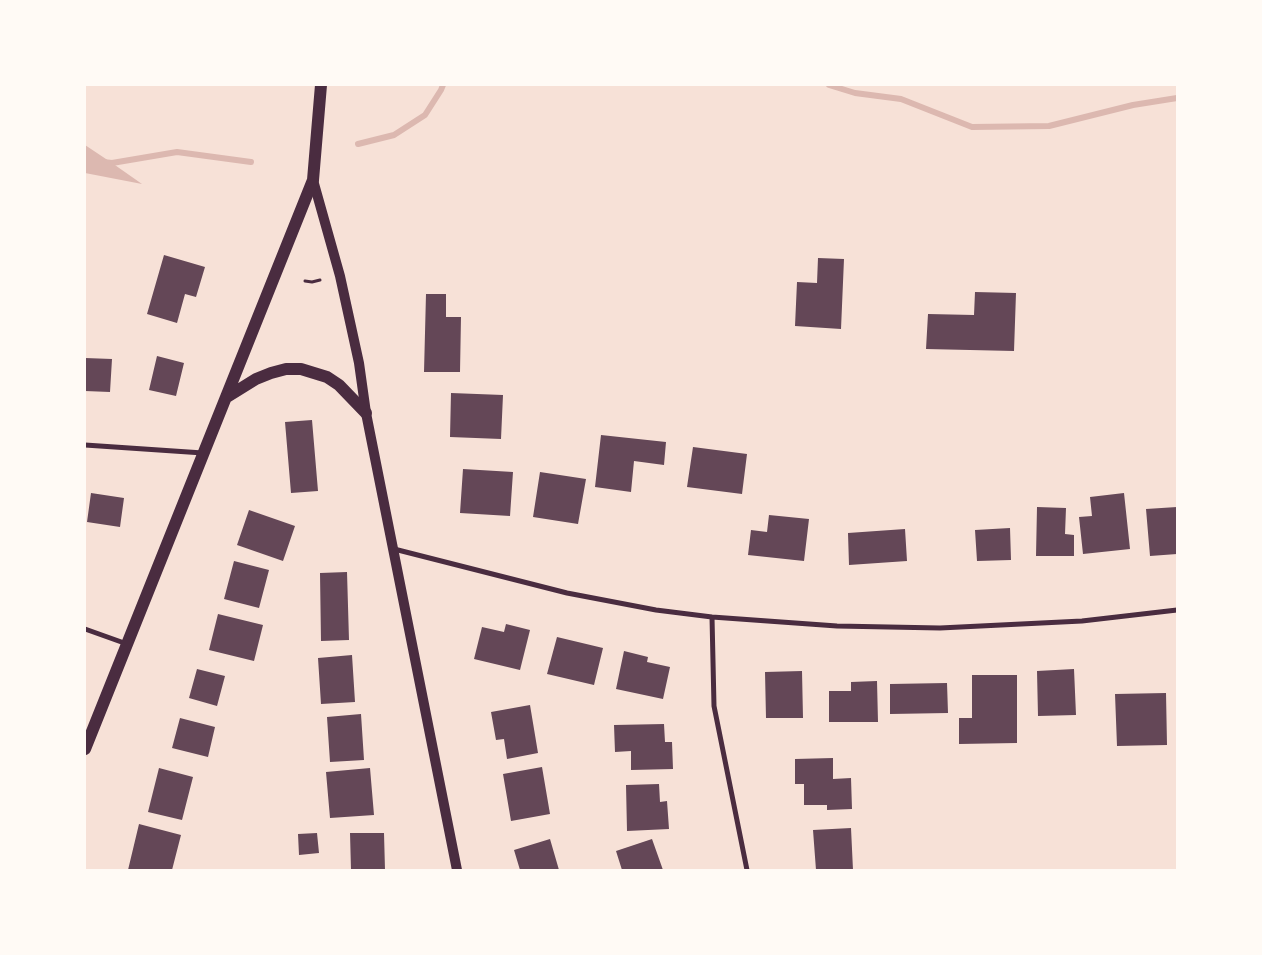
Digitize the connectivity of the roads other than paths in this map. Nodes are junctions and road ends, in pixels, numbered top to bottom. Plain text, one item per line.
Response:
1 (321, 85) edge
2 (313, 180) junction
3 (227, 398) junction
4 (366, 413) junction
5 (85, 445) edge
6 (204, 453) junction
7 (393, 549) junction
8 (1177, 610) edge
9 (712, 617) junction
10 (85, 629) edge
11 (127, 644) junction
12 (85, 749) edge
13 (457, 870) edge
14 (747, 870) edge

1 - 2 main road
2 - 3 main road
2 - 4 main road
3 - 4 main road
3 - 6 main road
4 - 7 main road
5 - 6 street
6 - 11 main road
7 - 9 street
7 - 13 main road
8 - 9 street
9 - 14 street
10 - 11 street
11 - 12 main road

